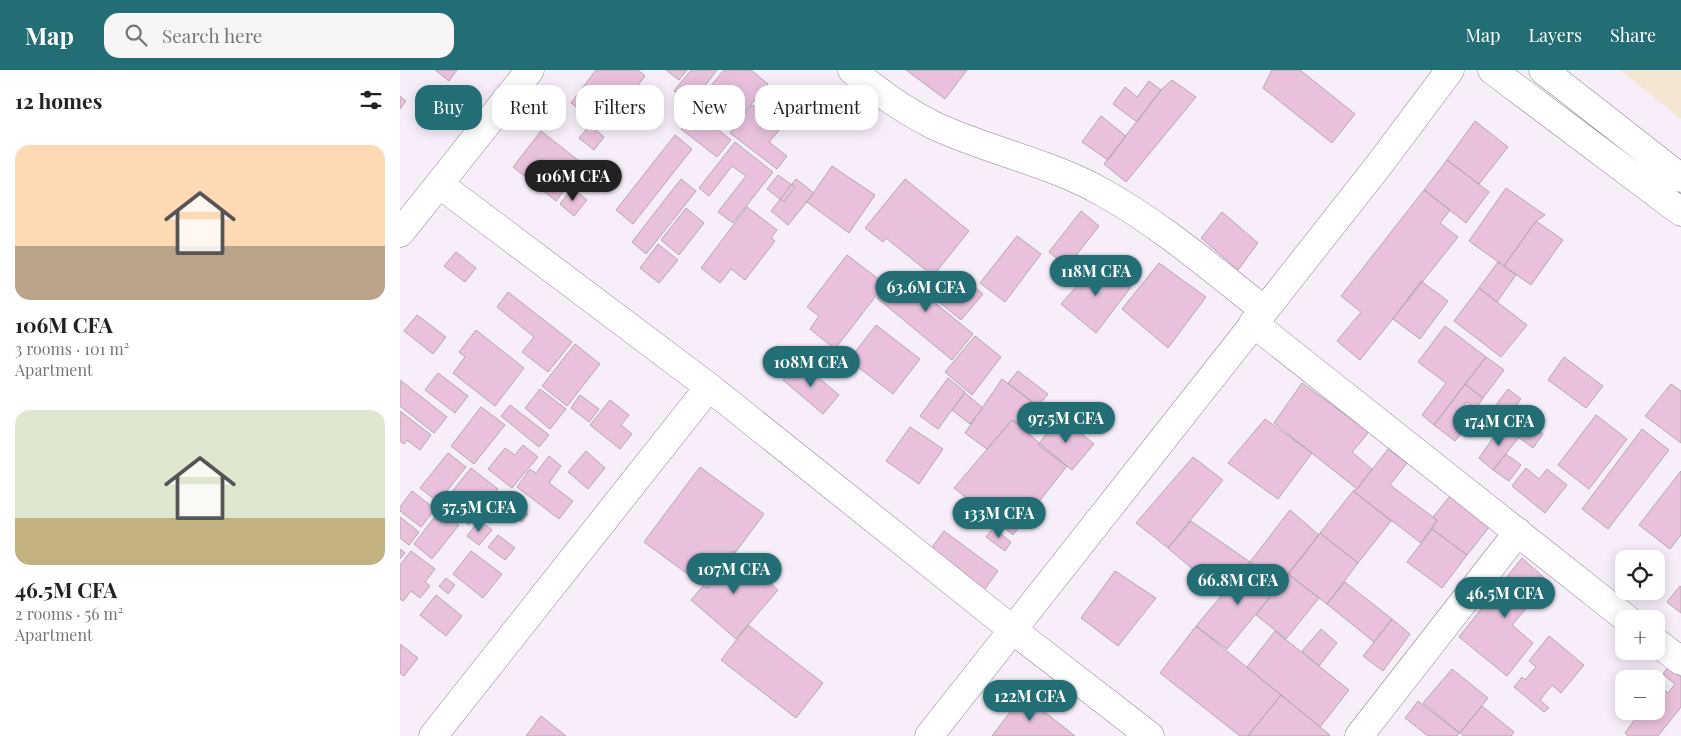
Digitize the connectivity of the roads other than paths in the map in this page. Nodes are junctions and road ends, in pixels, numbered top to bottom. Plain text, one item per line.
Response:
1 (530, 70) edge
2 (852, 70) edge
3 (1450, 70) edge
4 (1492, 70) edge
5 (1543, 70) edge
6 (1681, 178) edge
7 (440, 184) junction
8 (1681, 212) edge
9 (400, 233) edge
10 (1258, 316) junction
11 (709, 386) junction
12 (1518, 532) junction
13 (1617, 610) edge
14 (1013, 630) junction
15 (1665, 649) edge
16 (1681, 661) edge
17 (433, 736) edge
18 (929, 736) edge
19 (1150, 736) edge
20 (1359, 736) edge

1 - 7 street
2 - 10 street
3 - 10 street
4 - 8 street
5 - 6 street
7 - 9 street
7 - 11 street
10 - 12 street
10 - 14 street
11 - 14 street
11 - 17 street
12 - 13 street
12 - 20 street
14 - 18 street
14 - 19 street
15 - 16 street

